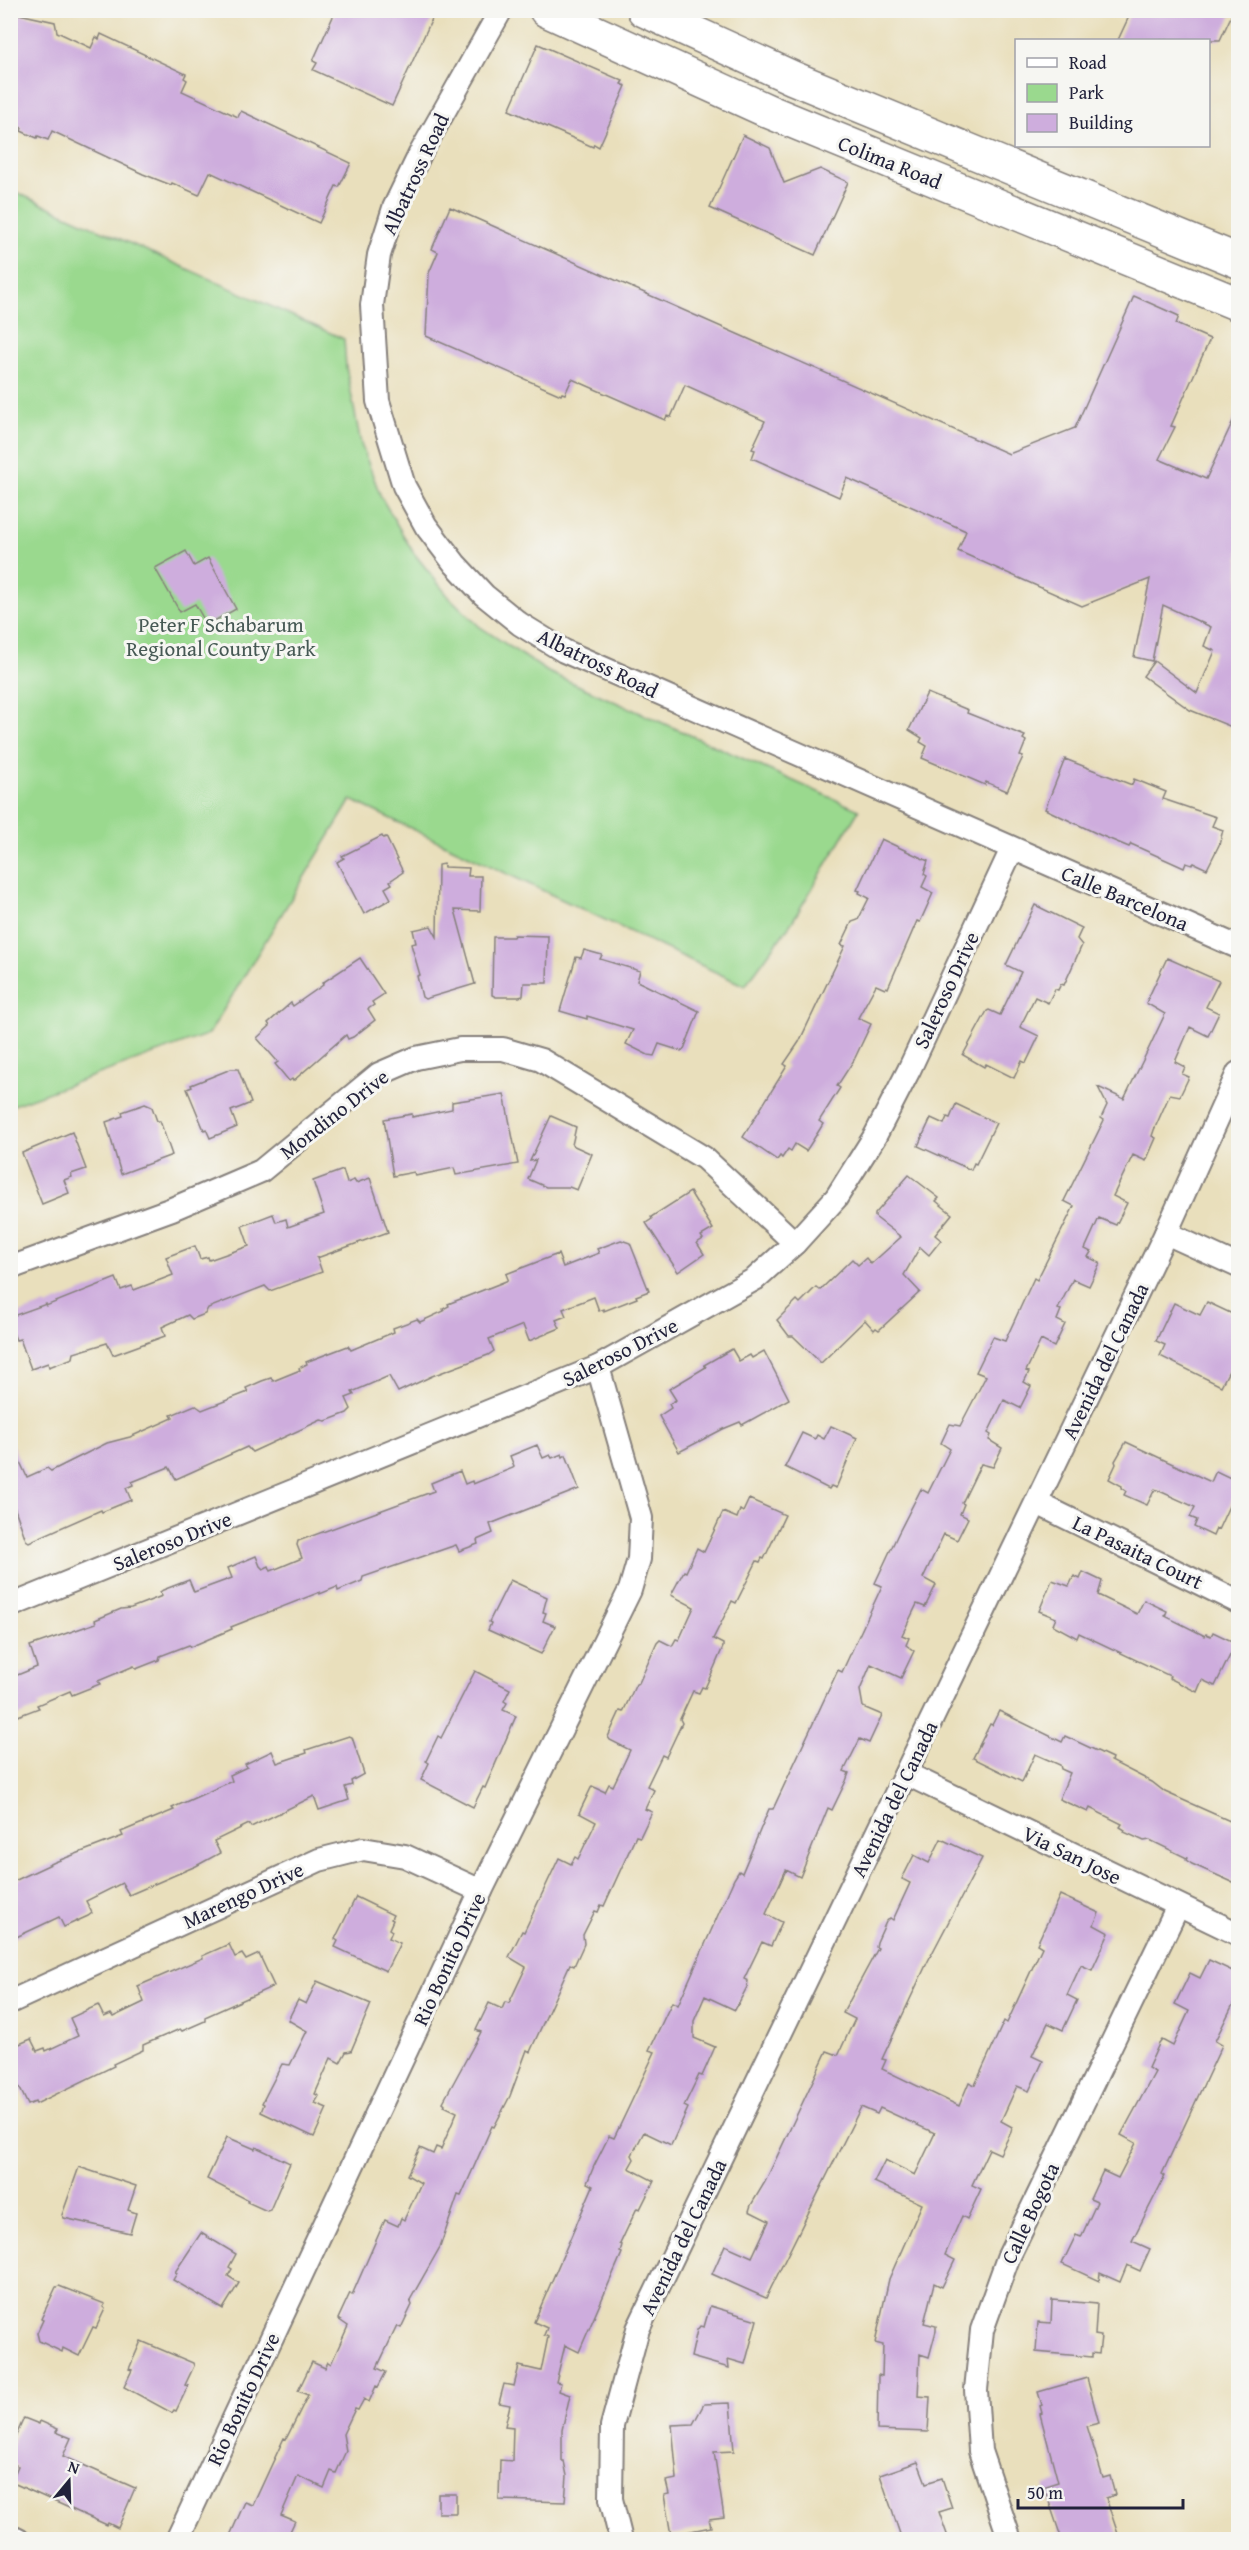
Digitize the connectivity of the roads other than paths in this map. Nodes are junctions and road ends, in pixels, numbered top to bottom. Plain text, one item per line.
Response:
1 (501, 10) edge
2 (546, 10) edge
3 (644, 10) edge
4 (875, 156) junction
5 (1018, 171) junction
6 (1239, 261) edge
7 (1239, 304) edge
8 (1012, 849) junction
9 (1239, 947) edge
10 (1239, 1073) edge
11 (1166, 1233) junction
12 (795, 1242) junction
13 (1239, 1266) edge
14 (10, 1268) edge
15 (598, 1368) junction
16 (1037, 1503) junction
17 (1239, 1602) edge
18 (10, 1606) edge
19 (907, 1774) junction
20 (481, 1891) junction
21 (1178, 1905) junction
22 (1239, 1934) edge
23 (10, 2002) edge
24 (10, 2536) edge
25 (18, 2540) edge
26 (177, 2540) edge
27 (621, 2540) edge
28 (1010, 2540) edge

1 - 8 street, Albatross Road
2 - 4 main road, Colima Road
3 - 5 main road, Colima Road
4 - 5 main road
4 - 7 main road, Colima Road
5 - 6 main road, Colima Road
8 - 9 street, Calle Barcelona
8 - 12 street, Saleroso Drive
10 - 11 street, Avenida del Canada
11 - 13 street
11 - 16 street, Avenida del Canada
12 - 14 street, Mondino Drive
12 - 15 street, Saleroso Drive
15 - 18 street, Saleroso Drive
15 - 20 street, Rio Bonito Drive
16 - 17 street, La Pasaita Court
16 - 19 street, Avenida del Canada
19 - 21 street, Via San Jose
19 - 27 street, Avenida del Canada
20 - 23 street, Marengo Drive
20 - 26 street, Rio Bonito Drive
21 - 22 street, Via San Jose
21 - 28 street, Calle Bogota
24 - 25 street

